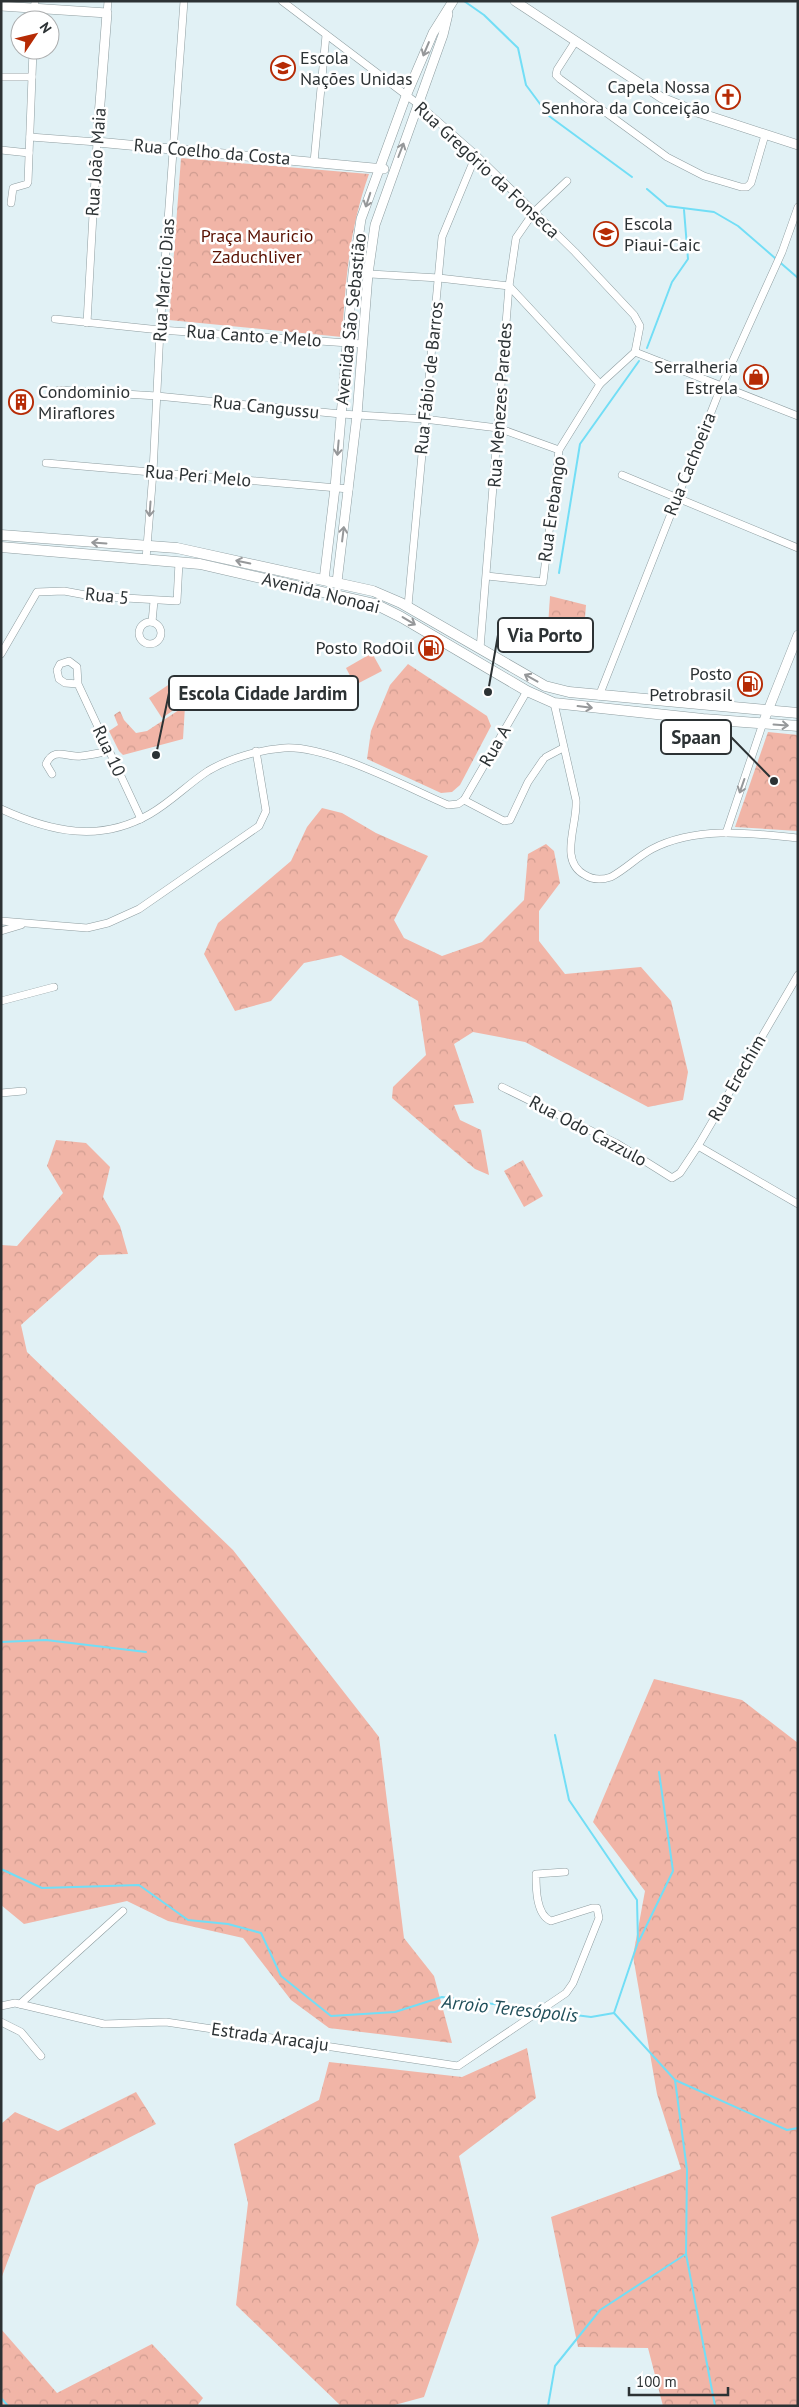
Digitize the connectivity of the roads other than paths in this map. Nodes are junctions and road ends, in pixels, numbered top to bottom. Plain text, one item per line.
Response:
1 (108, 1) edge
2 (184, 1) edge
3 (282, 1) edge
4 (515, 1) edge
5 (451, 4) edge
6 (35, 5) edge
7 (1, 6) edge
8 (107, 13) junction
9 (326, 35) junction
10 (574, 42) junction
11 (33, 60) edge
12 (1, 77) edge
13 (32, 77) junction
14 (406, 96) junction
15 (418, 104) junction
16 (765, 135) junction
17 (30, 138) junction
18 (97, 142) junction
19 (798, 145) edge
20 (174, 148) junction
21 (1, 150) edge
22 (29, 153) junction
23 (476, 155) junction
24 (314, 162) junction
25 (379, 167) junction
26 (393, 171) junction
27 (567, 181) dead end
28 (12, 203) dead end
29 (798, 207) edge
30 (534, 212) junction
31 (353, 274) junction
32 (368, 274) junction
33 (439, 278) junction
34 (510, 286) junction
35 (56, 319) dead end
36 (87, 323) junction
37 (160, 330) junction
38 (347, 343) junction
39 (363, 344) junction
40 (635, 352) junction
41 (600, 384) junction
42 (721, 387) junction
43 (58, 390) dead end
44 (157, 396) junction
45 (341, 414) junction
46 (357, 415) junction
47 (798, 416) edge
48 (424, 419) junction
49 (498, 428) junction
50 (559, 450) junction
51 (46, 463) dead end
52 (153, 472) junction
53 (622, 475) dead end
54 (335, 488) junction
55 (348, 489) junction
56 (676, 499) junction
57 (1, 535) edge
58 (148, 546) junction
59 (1, 547) edge
60 (798, 548) edge
61 (146, 559) junction
62 (179, 562) junction
63 (487, 576) junction
64 (324, 580) junction
65 (337, 582) junction
66 (297, 585) junction
67 (154, 601) junction
68 (408, 606) junction
69 (152, 622) dead end
70 (798, 635) edge
71 (480, 649) junction
72 (1, 654) edge
73 (78, 684) dead end
74 (527, 691) junction
75 (599, 696) junction
76 (554, 703) junction
77 (768, 711) junction
78 (798, 713) edge
79 (763, 723) junction
80 (798, 726) edge
81 (564, 748) junction
82 (109, 751) junction
83 (256, 751) junction
84 (52, 774) dead end
85 (464, 800) junction
86 (1, 809) edge
87 (141, 819) junction
88 (726, 833) junction
89 (798, 838) edge
90 (1, 921) edge
91 (26, 924) junction
92 (1, 931) edge
93 (798, 975) edge
94 (54, 987) dead end
95 (1, 1001) edge
96 (502, 1087) dead end
97 (23, 1091) dead end
98 (1, 1093) edge
99 (698, 1146) junction
100 (672, 1178) joint
101 (798, 1204) edge
102 (565, 1872) dead end
103 (123, 1911) dead end
104 (20, 2004) junction
105 (1, 2006) edge
106 (1, 2022) edge
107 (40, 2056) dead end

1 - 8 street, Rua João Maia
2 - 20 street, Rua Marcio Dias
3 - 9 street, Rua Gregório da Fonseca
4 - 10 street
5 -> 14 street, Avenida São Sebastião
5 - 15 street, Avenida São Sebastião
6 - 7 street
6 - 8 street
8 - 18 street, Rua João Maia
9 - 14 street, Rua Gregório da Fonseca
9 - 24 street
10 - 16 street
10 - 16 street
11 - 13 street
12 - 13 street
13 - 17 street
14 - 15 street, Rua Gregório da Fonseca
14 - 25 street, Avenida São Sebastião
15 - 23 street, Rua Gregório da Fonseca
26 -> 15 street, Avenida São Sebastião
16 - 19 street
17 - 18 street, Rua Coelho da Costa
17 - 22 street
18 - 20 street, Rua Coelho da Costa
18 - 36 street, Rua João Maia
20 - 24 street, Rua Coelho da Costa
20 - 37 street, Rua Marcio Dias
21 - 22 street
22 - 28 street
23 - 30 street, Rua Gregório da Fonseca
23 - 33 street, Rua Fábio de Barros
24 - 25 street, Rua Coelho da Costa
25 - 26 street, Rua Coelho da Costa
25 -> 31 street, Avenida São Sebastião
26 - 32 street, Avenida São Sebastião
27 - 30 street, Rua Menezes Paredes
29 - 42 street, Rua Cachoeira
30 - 34 street, Rua Menezes Paredes
30 - 40 street, Rua Gregório da Fonseca
31 - 32 street
31 - 38 street, Avenida São Sebastião
32 - 33 street
32 - 39 street, Avenida São Sebastião
33 - 34 street
33 - 48 street, Rua Fábio de Barros
34 - 41 street
34 - 49 street, Rua Menezes Paredes
35 - 36 street, Rua Canto e Melo
36 - 37 street, Rua Canto e Melo
37 - 38 street, Rua Canto e Melo
37 - 44 street, Rua Marcio Dias
38 - 39 street, Rua Canto e Melo
38 - 45 street, Avenida São Sebastião
39 - 46 street, Avenida São Sebastião
40 - 41 street, Rua Erebango
40 - 42 street
41 - 50 street, Rua Erebango
42 - 47 street
42 - 56 street, Rua Cachoeira
43 - 44 street, Rua Cangussu
44 - 45 street, Rua Cangussu
44 - 52 street, Rua Marcio Dias
45 - 46 street, Rua Cangussu
45 -> 54 street, Avenida São Sebastião
46 - 48 street, Rua Cangussu
46 - 55 street, Avenida São Sebastião
48 - 49 street, Rua Cangussu
48 - 68 street, Rua Fábio de Barros
49 - 50 street, Rua Cangussu
49 - 63 street, Rua Menezes Paredes
50 - 63 street, Rua Erebango
51 - 52 street, Rua Peri Melo
52 - 54 street, Rua Peri Melo
52 -> 58 street, Rua Marcio Dias
53 - 56 street
54 - 55 street, Rua Peri Melo
54 - 64 street, Avenida São Sebastião
65 -> 55 street, Avenida São Sebastião
56 - 60 street
56 - 75 street, Rua Cachoeira
58 -> 57 main road, Avenida Nonoai
58 - 61 street, Rua Marcio Dias
64 -> 58 main road, Avenida Nonoai
59 - 61 main road, Avenida Nonoai
61 - 62 main road, Avenida Nonoai
62 - 66 main road, Avenida Nonoai
62 - 67 street, Rua 5
63 - 71 street, Rua Menezes Paredes
64 - 65 main road, Avenida Nonoai
65 - 66 main road
65 - 68 main road, Avenida Nonoai
66 -> 74 main road, Avenida Nonoai
67 - 69 street
67 - 72 street, Rua 5
68 - 71 main road, Avenida Nonoai
70 - 77 street
75 -> 71 main road, Avenida Nonoai
73 - 82 street, Rua 10
74 - 76 main road, Avenida Nonoai
74 - 85 street, Rua A
75 - 77 main road, Avenida Nonoai
76 -> 79 main road, Avenida Nonoai
76 - 81 street
77 - 78 main road, Avenida Nonoai
77 - 79 street
79 -> 80 main road, Avenida Nonoai
79 -> 88 street
81 - 85 street
81 - 88 street
82 - 84 street
82 - 87 street, Rua 10
83 - 85 street
83 - 87 street
83 - 91 street
86 - 87 street
88 - 89 street
90 - 91 street
91 - 92 street
93 - 99 street, Rua Erechim
94 - 95 street
96 - 100 street, Rua Odo Cazzulo
97 - 98 street
99 - 100 street, Rua Erechim
99 - 101 street
102 - 104 street, Estrada Aracaju
103 - 104 street
104 - 105 street, Estrada Aracaju
106 - 107 street

